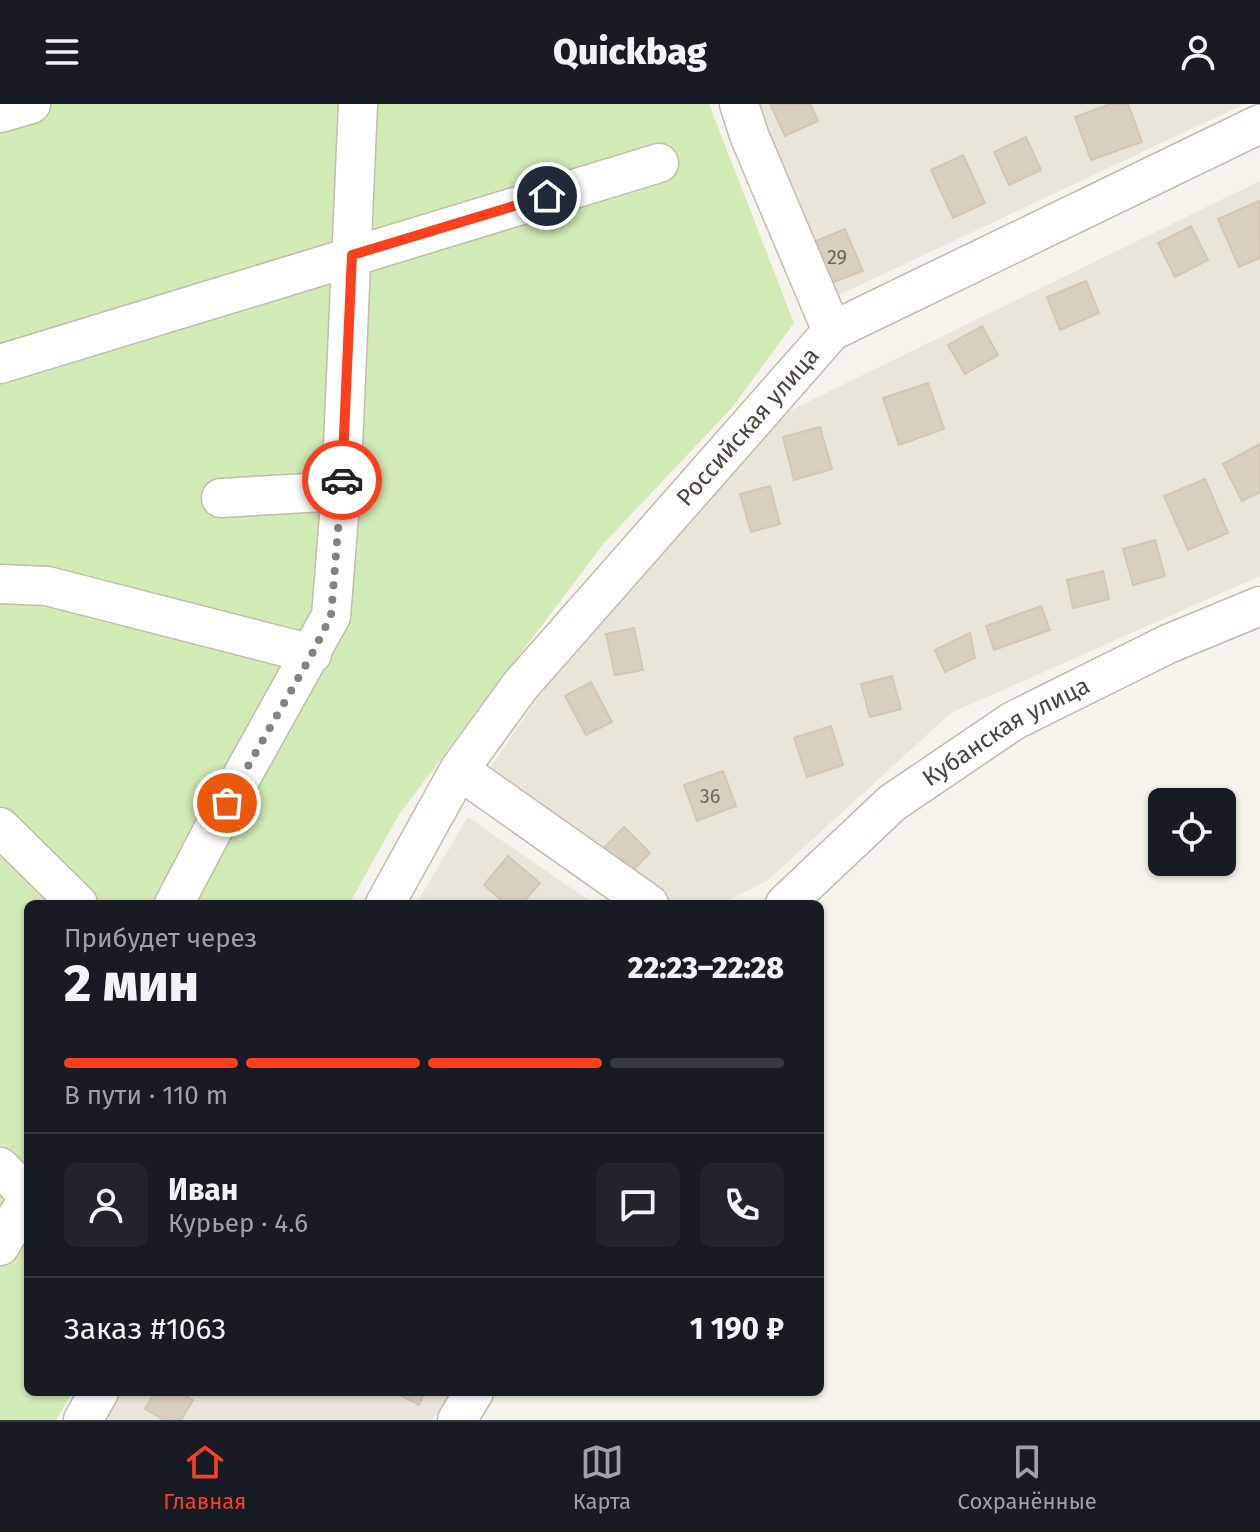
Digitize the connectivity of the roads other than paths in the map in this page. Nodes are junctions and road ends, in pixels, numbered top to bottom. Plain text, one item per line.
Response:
1 (31, 104) edge
2 (358, 104) edge
3 (739, 104) edge
4 (0, 113) edge
5 (1260, 124) edge
6 (659, 163) dead end
7 (352, 255) junction
8 (832, 331) junction
9 (0, 364) edge
10 (341, 491) junction
11 (221, 498) dead end
12 (0, 584) edge
13 (1260, 606) edge
14 (312, 654) junction
15 (459, 770) junction
16 (0, 827) edge
17 (74, 900) edge
18 (176, 900) edge
19 (387, 900) edge
20 (643, 900) edge
21 (789, 900) edge
22 (0, 1167) edge
23 (24, 1192) edge
24 (24, 1203) edge
25 (0, 1246) edge
26 (97, 1396) edge
27 (472, 1396) edge
28 (83, 1420) edge
29 (457, 1420) edge

1 - 4 street
2 - 7 street
3 - 8 street
5 - 8 street, Российская улица
6 - 7 street
7 - 9 street
7 - 10 street
8 - 15 street, Российская улица
10 - 11 street
10 - 14 street
12 - 14 street
13 - 21 street, Кубанская улица
14 - 18 street
15 - 19 street, Российская улица
15 - 20 street
16 - 17 street
22 - 23 street
24 - 25 street
26 - 28 street
27 - 29 street

